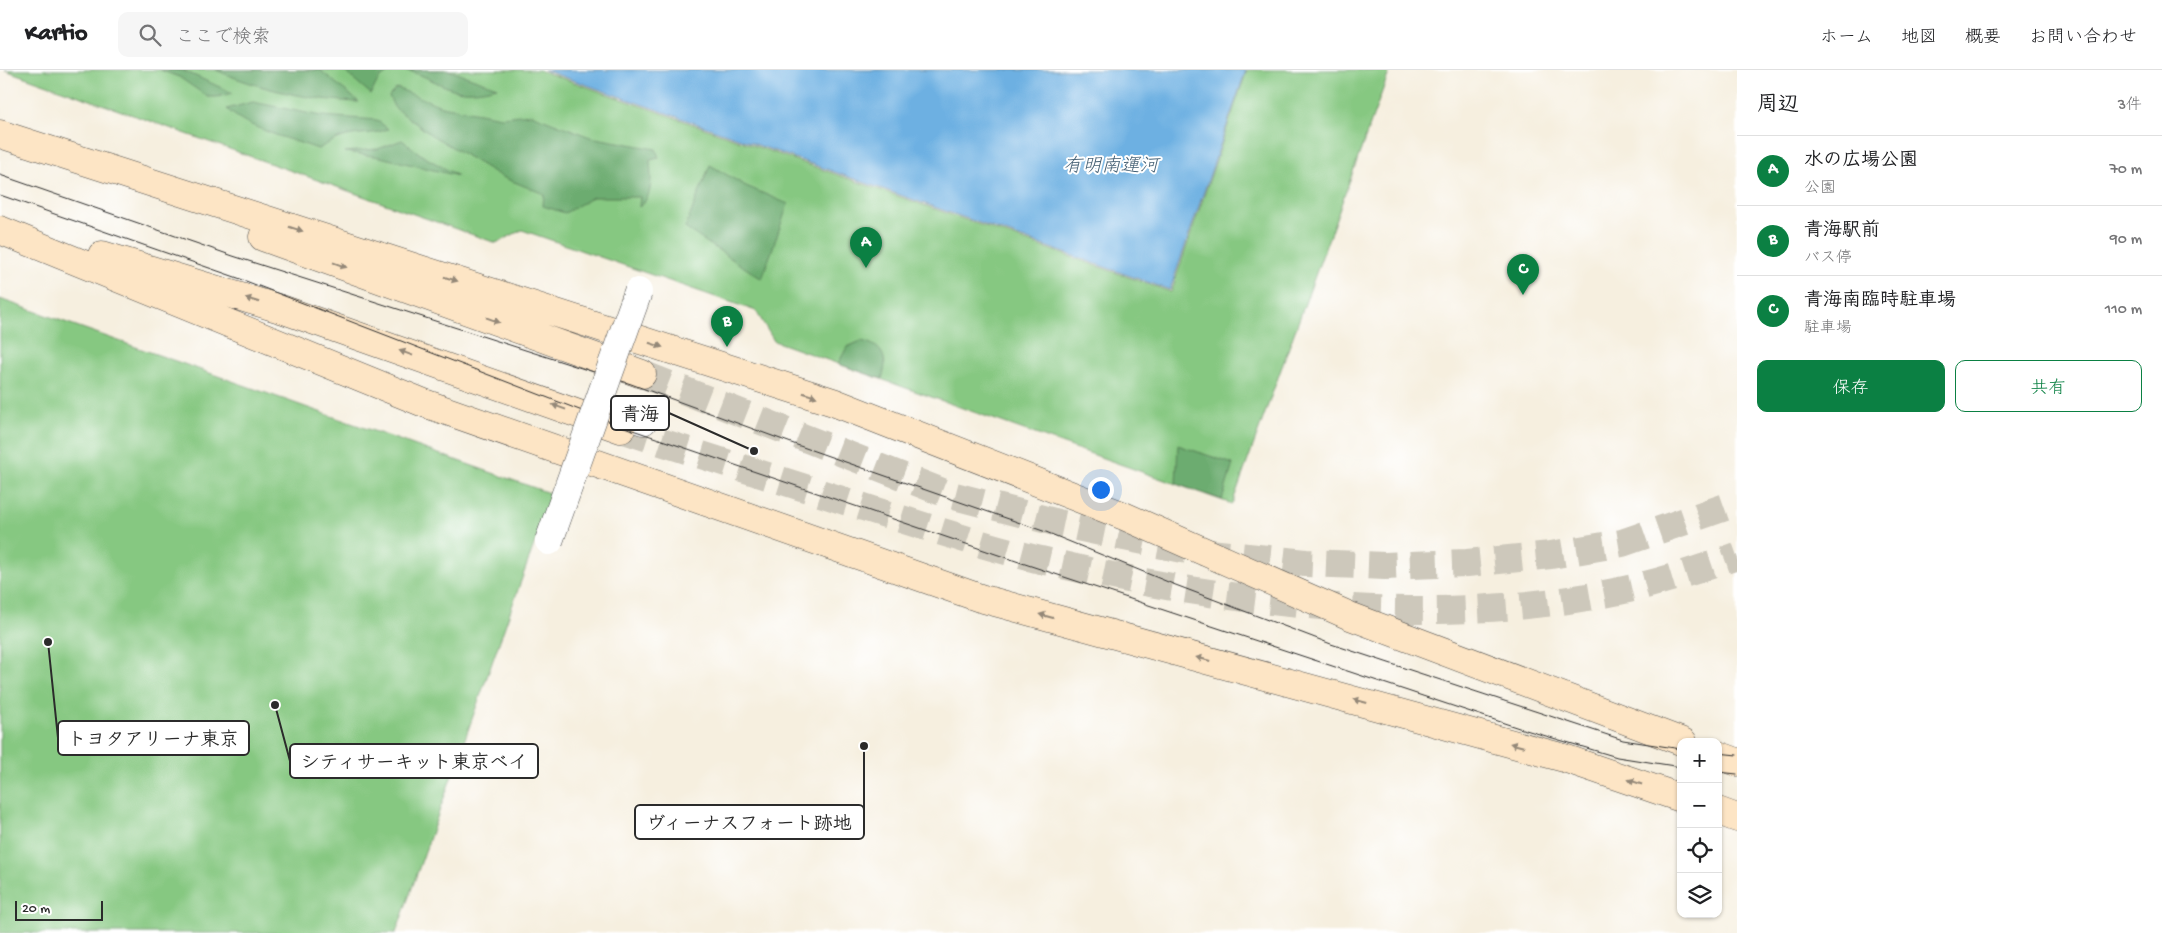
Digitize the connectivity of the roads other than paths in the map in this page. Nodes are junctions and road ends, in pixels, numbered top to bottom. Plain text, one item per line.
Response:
1 (0, 135) edge
2 (0, 224) edge
3 (0, 230) edge
4 (638, 292) dead end
5 (642, 374) tunnel mouth
6 (599, 404) junction
7 (549, 541) dead end
8 (1677, 740) edge
9 (1722, 756) edge
10 (1737, 762) edge
11 (1677, 797) edge
12 (1722, 813) edge
13 (1737, 818) edge

1 -> 5 street
1 -> 8 street
6 -> 2 street
11 -> 3 street
4 - 6 street, bridge
6 - 7 street, bridge
9 - 10 street
12 - 13 street

